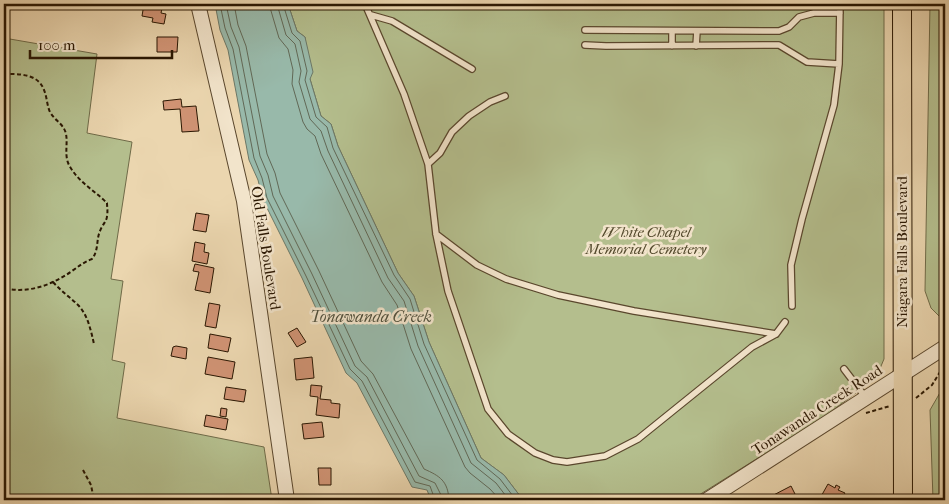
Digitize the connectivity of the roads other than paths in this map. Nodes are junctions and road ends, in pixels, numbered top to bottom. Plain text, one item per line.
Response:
1 (198, 4) edge
2 (366, 4) edge
3 (840, 4) edge
4 (902, 4) edge
5 (840, 13) junction
6 (372, 15) junction
7 (585, 30) dead end
8 (672, 31) junction
9 (697, 31) junction
10 (779, 31) junction
11 (585, 45) dead end
12 (779, 45) junction
13 (672, 46) junction
14 (696, 46) junction
15 (839, 64) junction
16 (472, 69) dead end
17 (505, 96) dead end
18 (428, 164) junction
19 (436, 234) junction
20 (792, 306) dead end
21 (785, 322) dead end
22 (776, 334) junction
23 (945, 347) edge
24 (844, 369) dead end
25 (903, 374) junction
26 (866, 398) junction
27 (287, 500) edge
28 (707, 500) edge
29 (902, 500) edge

1 - 27 street, Old Falls Boulevard
2 - 6 lane
3 - 5 lane
4 - 25 main road, Niagara Falls Boulevard
5 - 10 lane
5 - 15 lane
6 - 16 lane
6 - 18 lane
7 - 8 lane
8 - 9 lane
8 - 13 lane
9 - 10 lane
9 - 14 lane
10 - 12 lane
11 - 13 lane
12 - 14 lane
12 - 15 lane
13 - 14 lane
15 - 20 lane
17 - 18 lane
18 - 19 lane
19 - 22 lane
19 - 22 lane
21 - 22 lane
23 - 25 street, Tonawanda Creek Road
24 - 26 lane
25 - 26 street, Tonawanda Creek Road
25 - 29 main road, Niagara Falls Boulevard
26 - 28 street, Tonawanda Creek Road

